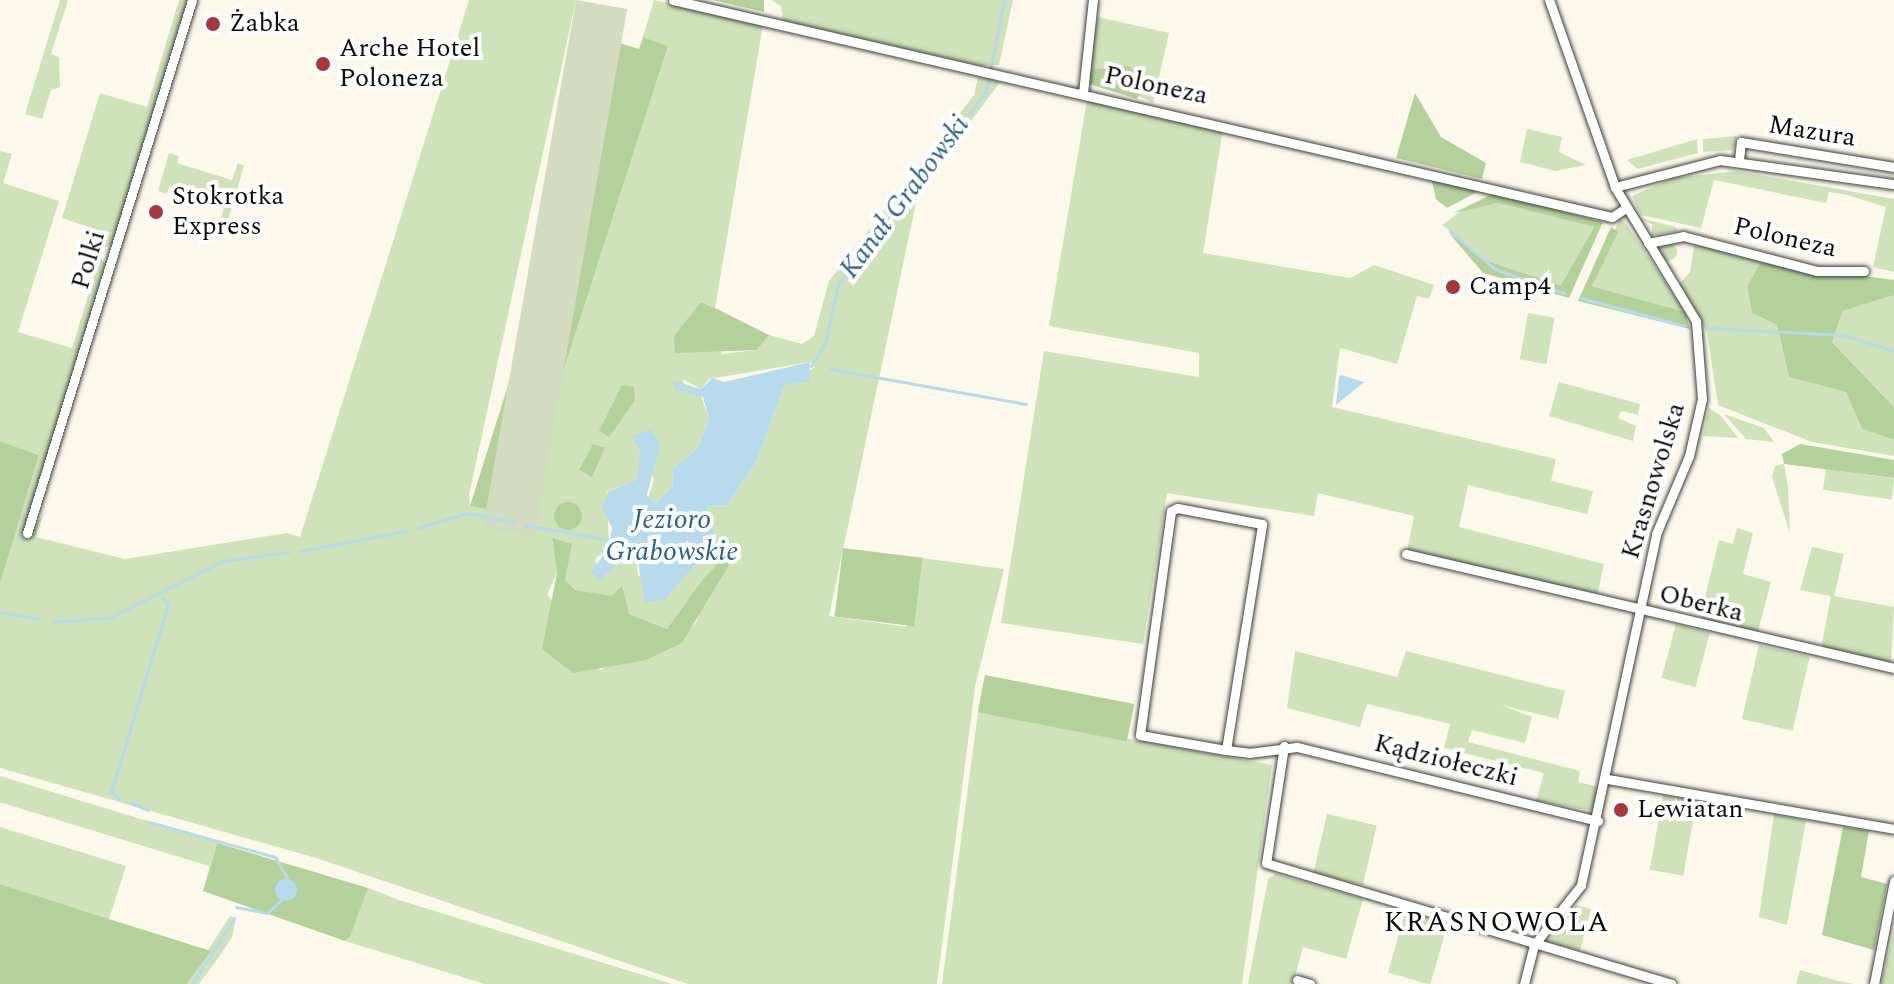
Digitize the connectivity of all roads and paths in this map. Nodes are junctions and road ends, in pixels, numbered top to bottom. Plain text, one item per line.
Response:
1 (192, 0) edge
2 (673, 0) edge
3 (1093, 0) edge
4 (1549, 0) edge
5 (1083, 93) junction
6 (1739, 160) junction
7 (1894, 167) edge
8 (1839, 175) junction
9 (1894, 184) edge
10 (1615, 187) junction
11 (1894, 190) edge
12 (1626, 208) junction
13 (1648, 243) junction
14 (1864, 271) dead end
15 (27, 533) dead end
16 (1406, 554) dead end
17 (1641, 612) junction
18 (1894, 668) edge
19 (1284, 746) junction
20 (1226, 750) junction
21 (1608, 779) junction
22 (1598, 821) junction
23 (1894, 829) edge
24 (1894, 881) edge
25 (1892, 905) edge
26 (1534, 945) junction
27 (1297, 980) dead end
28 (1310, 984) edge
29 (1524, 984) edge
30 (1671, 984) edge
31 (1874, 984) edge

1 - 15 street, Polki
2 - 5 street, Poloneza
3 - 5 street
4 - 10 street, Krasnowolska
5 - 12 street, Poloneza
6 - 7 street, Mazura
6 - 8 street
6 - 10 street
8 - 9 street
8 - 11 street
10 - 12 street, Krasnowolska
12 - 13 street, Krasnowolska
13 - 14 street, Poloneza
13 - 17 street, Krasnowolska
16 - 17 street, Oberka
17 - 18 street, Oberka
17 - 21 street, Krasnowolska
19 - 20 street, Kądziołeczki
19 - 22 street, Kądziołeczki
19 - 26 street
20 - 20 street, Kądziołeczki
21 - 22 street, Krasnowolska
21 - 23 street
22 - 26 street, Krasnowolska
24 - 25 street
25 - 31 street
26 - 29 street, Krasnowolska
26 - 30 street
27 - 28 street

